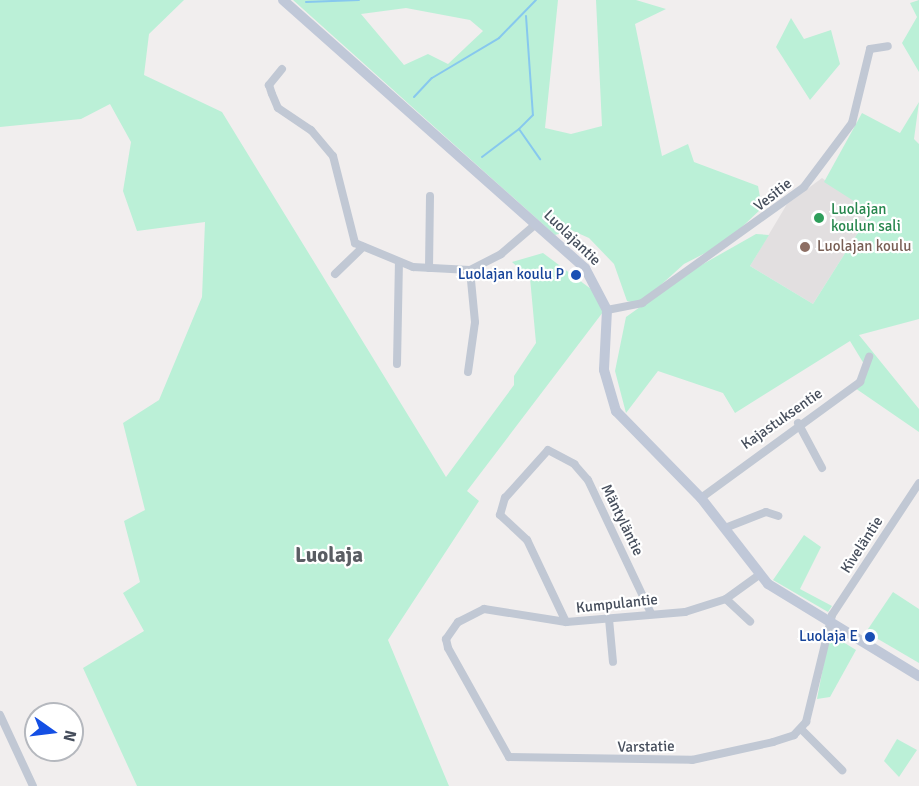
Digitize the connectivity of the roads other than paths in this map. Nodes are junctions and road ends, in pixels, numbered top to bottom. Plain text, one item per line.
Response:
1 (283, 0) edge
2 (888, 46) dead end
3 (282, 69) dead end
4 (430, 196) dead end
5 (536, 224) junction
6 (363, 247) junction
7 (399, 262) junction
8 (429, 268) junction
9 (470, 270) junction
10 (335, 274) dead end
11 (607, 310) junction
12 (869, 357) dead end
13 (398, 364) dead end
14 (468, 372) dead end
15 (798, 423) junction
16 (822, 468) dead end
17 (919, 483) edge
18 (701, 498) junction
19 (778, 516) dead end
20 (725, 528) junction
21 (759, 575) junction
22 (726, 599) junction
23 (651, 613) junction
24 (609, 619) junction
25 (750, 621) dead end
26 (566, 622) junction
27 (829, 623) junction
28 (446, 639) joint
29 (613, 662) dead end
30 (919, 676) edge
31 (0, 715) edge
32 (802, 729) junction
33 (842, 770) dead end
34 (33, 786) edge

1 - 5 main road, Luolajantie
2 - 11 street, Vesitie
3 - 6 street
4 - 8 street
5 - 9 street
5 - 11 main road, Luolajantie
6 - 7 street
6 - 10 street
7 - 8 street
7 - 13 street
8 - 9 street
9 - 14 street
11 - 18 main road
12 - 15 street, Kajastuksentie
15 - 16 street
15 - 18 street, Kajastuksentie
17 - 27 street, Kiveläntie
18 - 20 main road
19 - 20 street
20 - 21 main road
21 - 22 street, Kumpulantie
21 - 27 main road
22 - 23 street, Kumpulantie
22 - 25 street
23 - 24 street, Kumpulantie
23 - 26 street, Mäntyläntie
24 - 26 street, Kumpulantie
24 - 29 street
26 - 28 street, Kumpulantie
27 - 30 main road
27 - 32 street
28 - 32 street, Varstatie
31 - 34 street
32 - 33 street

